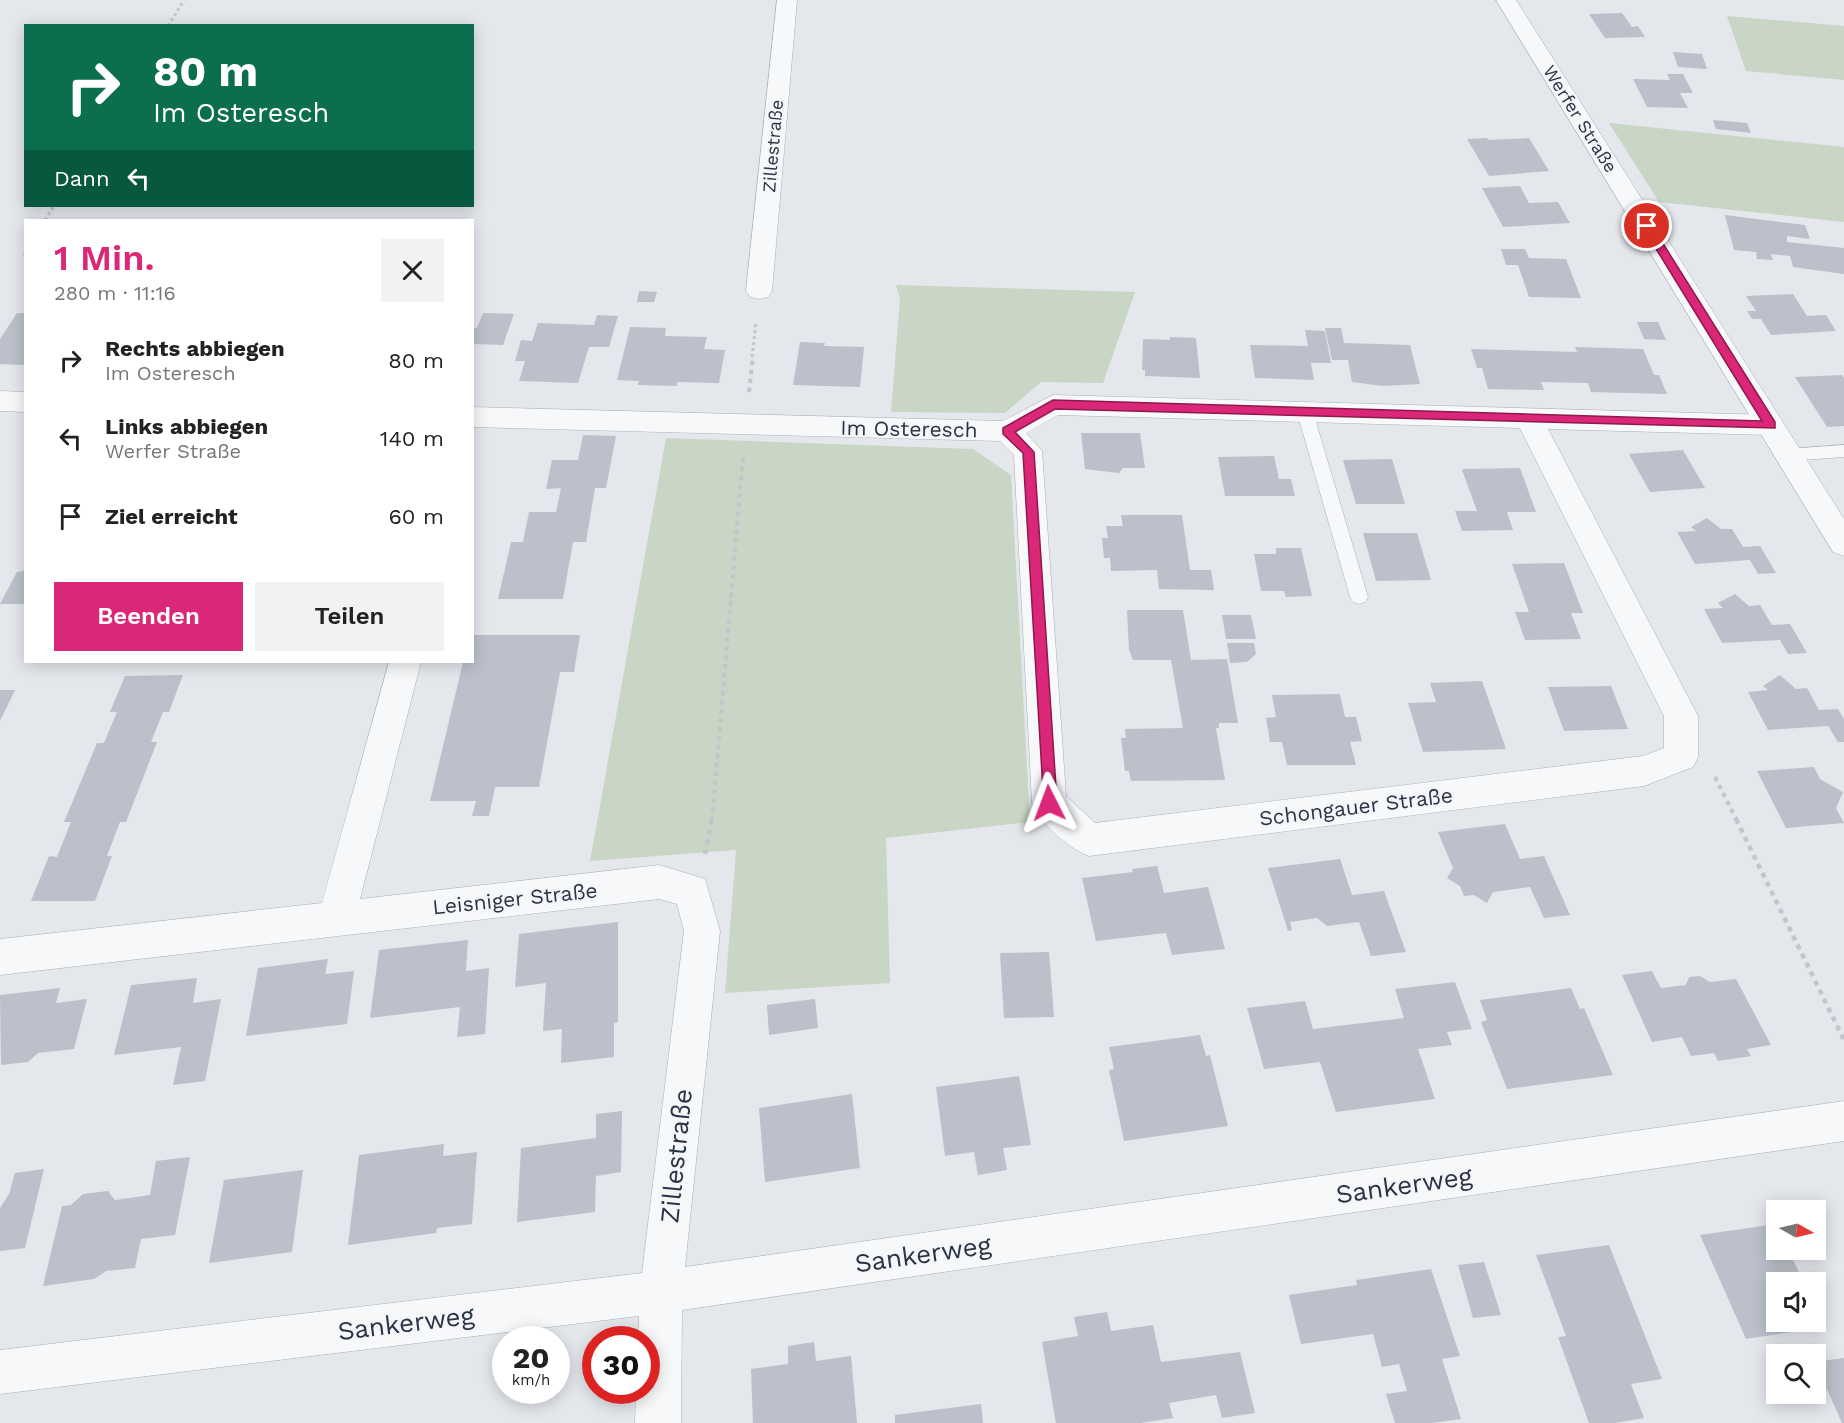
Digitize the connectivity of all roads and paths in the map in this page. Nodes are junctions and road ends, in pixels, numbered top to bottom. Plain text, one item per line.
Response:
1 (184, 0) edge
2 (787, 0) edge
3 (1506, 0) edge
4 (169, 24) edge
5 (759, 291) joint
6 (0, 401) edge
7 (24, 402) edge
8 (1305, 412) junction
9 (474, 417) edge
10 (1529, 419) junction
11 (745, 425) junction
12 (1770, 425) junction
13 (1007, 431) junction
14 (1844, 451) edge
15 (1789, 455) junction
16 (1844, 544) edge
17 (1359, 597) dead end
18 (405, 663) edge
19 (1682, 757) junction
20 (692, 891) junction
21 (336, 919) junction
22 (0, 957) edge
23 (1844, 1040) edge
24 (1844, 1121) edge
25 (661, 1292) junction
26 (0, 1372) edge
27 (658, 1423) edge

1 - 4 path
2 - 5 street, Zillestraße
3 - 12 street, Werfer Straße
5 - 11 path
6 - 7 street
8 - 10 street, Im Osteresch
8 - 13 street, Im Osteresch
8 - 17 lane
9 - 11 street, Im Osteresch
10 - 12 street, Im Osteresch
10 - 19 street
11 - 13 street, Im Osteresch
11 - 20 path
12 - 15 street, Werfer Straße
13 - 19 street, Schongauer Straße
14 - 15 lane
15 - 16 street, Werfer Straße
18 - 21 street
19 - 23 path
20 - 21 street, Leisniger Straße
20 - 25 street, Zillestraße
21 - 22 street, Leisniger Straße
24 - 25 street, Sankerweg
25 - 26 street, Sankerweg
25 - 27 street, Zillestraße

